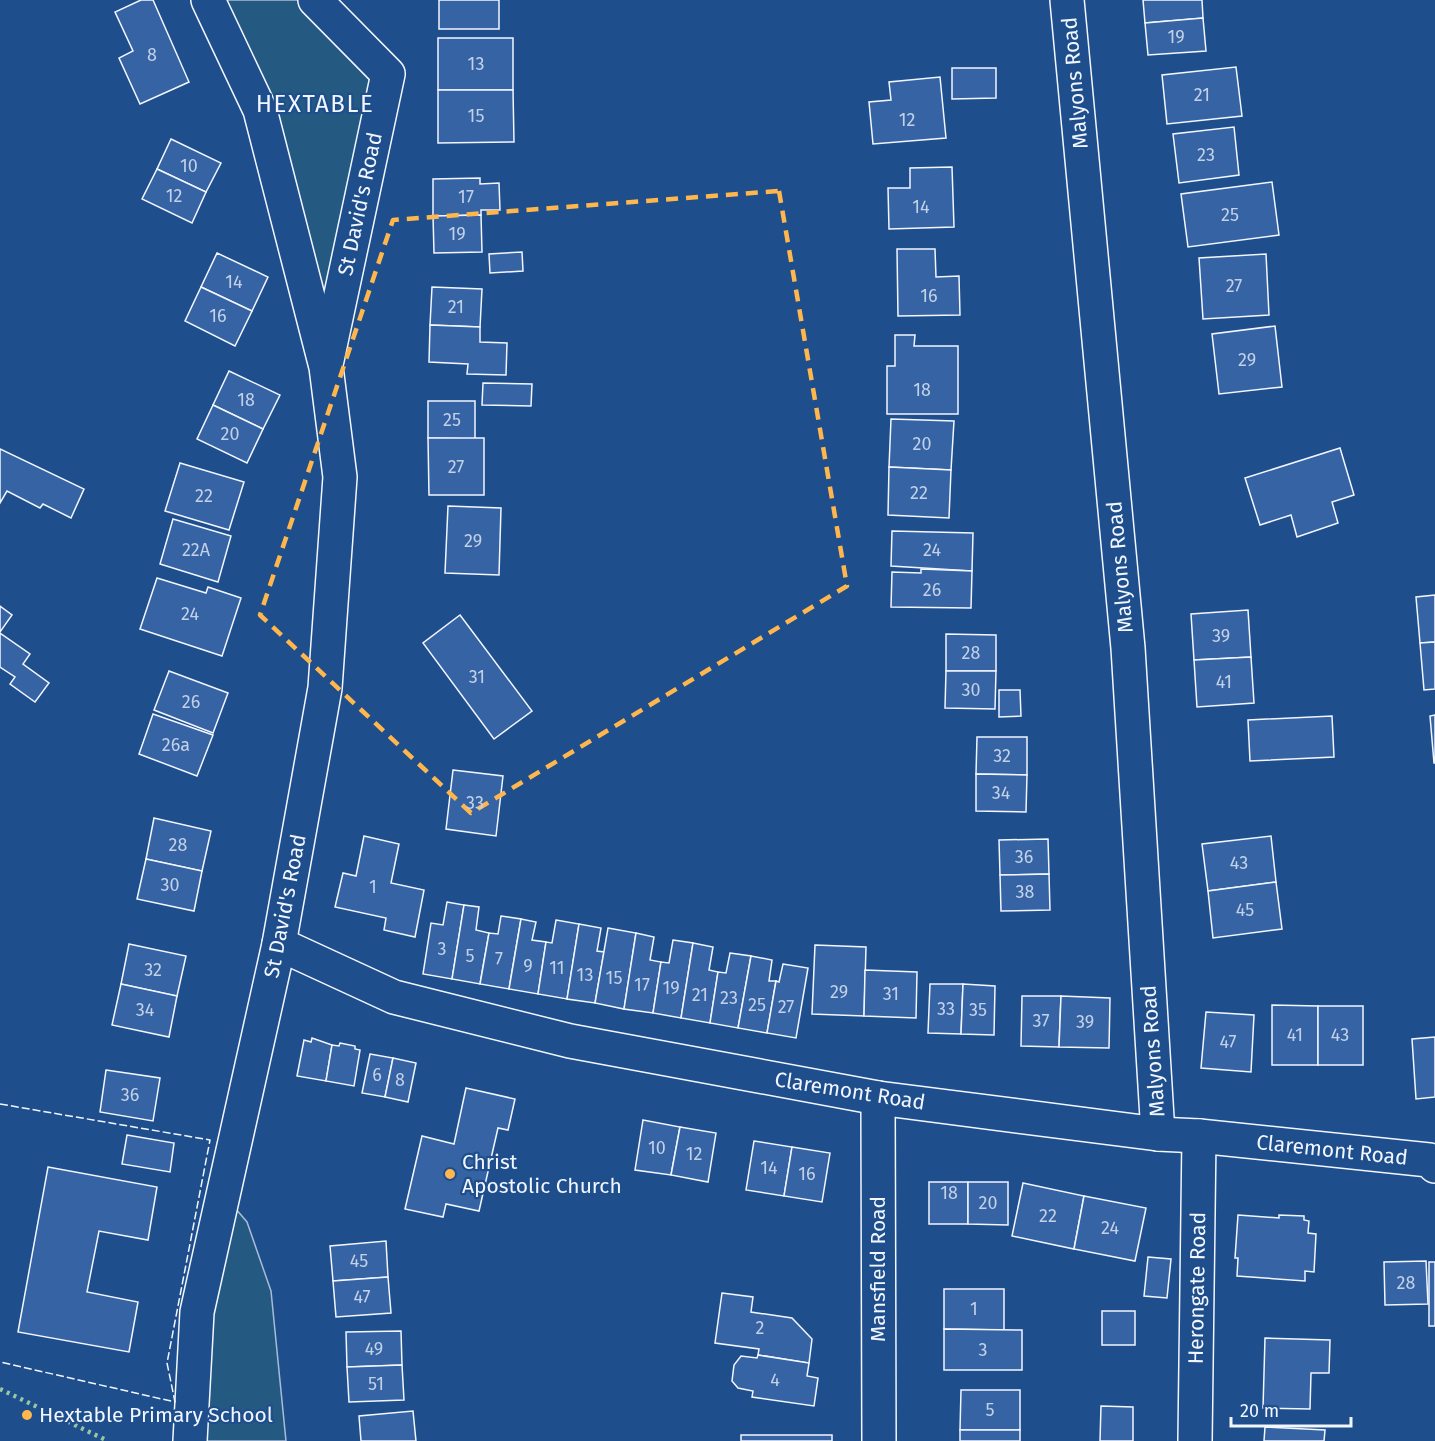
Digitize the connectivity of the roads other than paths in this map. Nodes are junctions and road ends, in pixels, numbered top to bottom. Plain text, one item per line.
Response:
1 (208, 0) edge
2 (315, 0) edge
3 (1067, 0) edge
4 (326, 366) junction
5 (279, 944) junction
6 (878, 1098) junction
7 (1158, 1134) junction
8 (1199, 1136) junction
9 (1433, 1162) edge
10 (190, 1441) edge
11 (879, 1441) edge
12 (1195, 1441) edge

1 - 4 street, St David's Road
2 - 4 street, St David's Road
3 - 7 street, Malyons Road
4 - 5 street, St David's Road
5 - 6 street, Claremont Road
5 - 10 street, St David's Road
6 - 7 street, Claremont Road
6 - 11 street, Mansfield Road
7 - 8 street, Claremont Road
8 - 9 street, Claremont Road
8 - 12 street, Herongate Road

